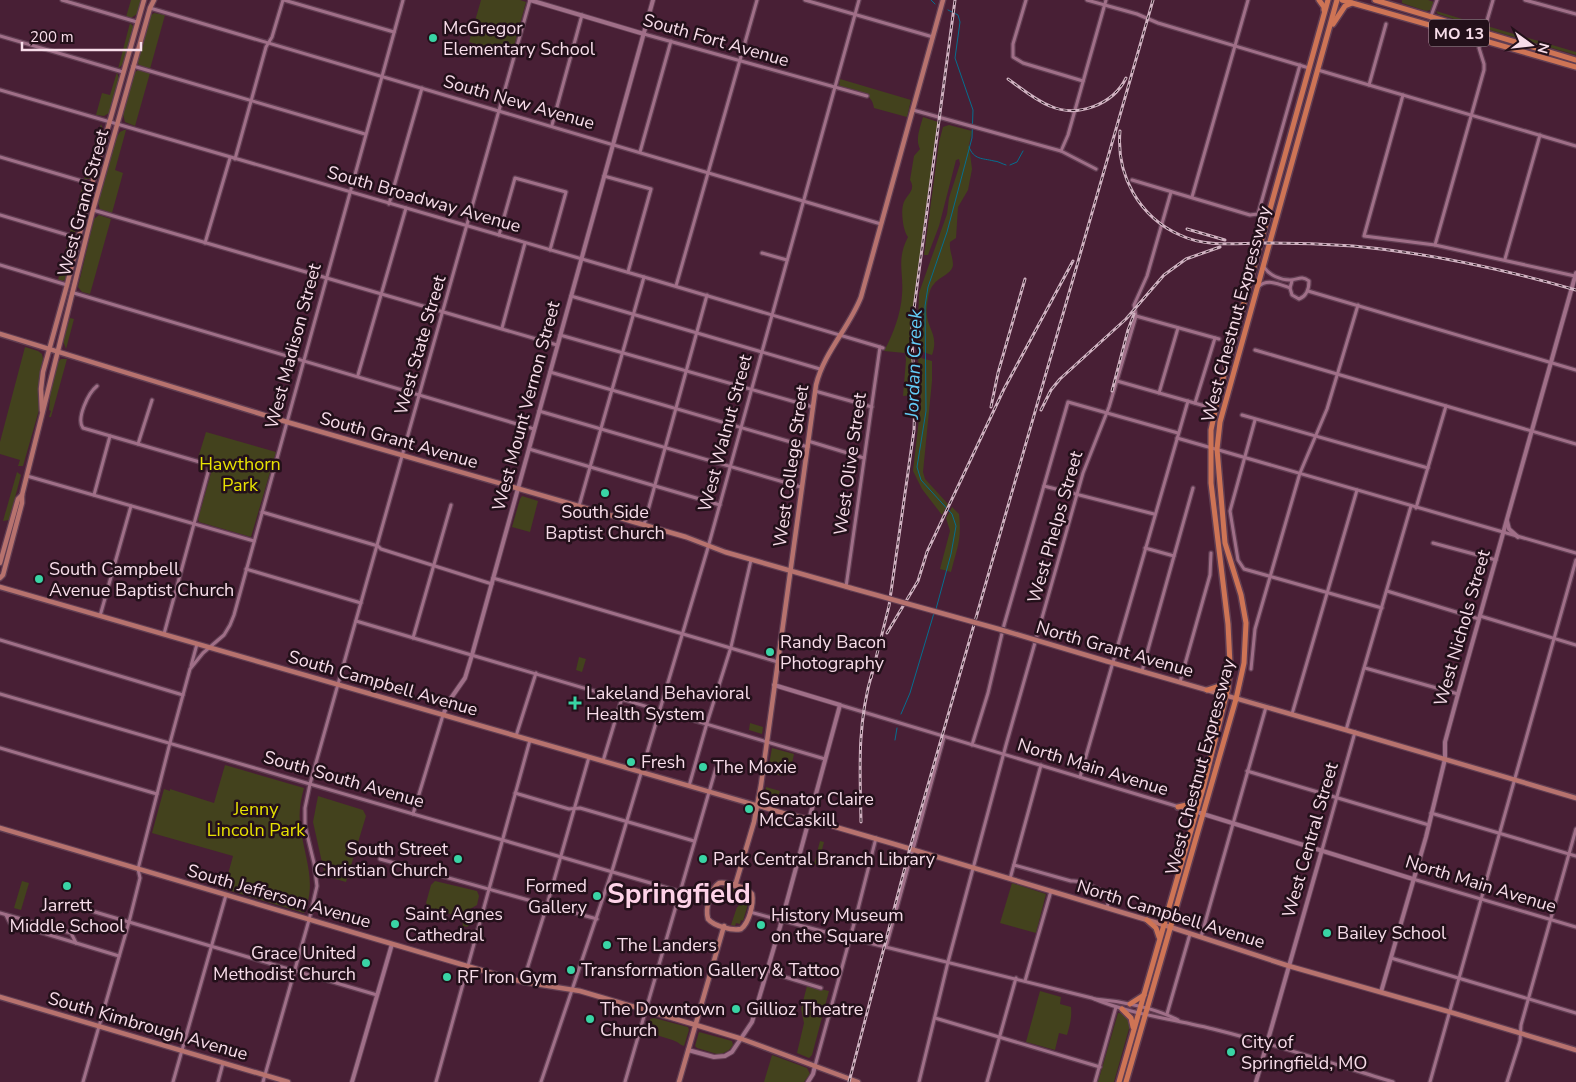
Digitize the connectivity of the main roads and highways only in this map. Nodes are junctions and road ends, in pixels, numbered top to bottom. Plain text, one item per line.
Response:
1 (144, 0) edge
2 (154, 0) edge
3 (943, 0) edge
4 (1319, 0) edge
5 (1328, 0) edge
6 (1338, 0) edge
7 (1342, 0) edge
8 (1375, 0) edge
9 (1353, 3) junction
10 (1323, 17) junction
11 (1329, 30) junction
12 (1576, 60) edge
13 (1576, 67) edge
14 (0, 334) edge
15 (50, 349) junction
16 (58, 352) junction
17 (43, 414) junction
18 (22, 494) junction
19 (2, 551) edge
20 (0, 563) edge
21 (790, 571) junction
22 (0, 578) edge
23 (0, 587) edge
24 (1229, 678) junction
25 (1207, 690) junction
26 (1227, 696) junction
27 (1236, 699) junction
28 (1204, 785) junction
29 (1576, 798) edge
30 (758, 805) junction
31 (1178, 807) road end
32 (0, 828) edge
33 (736, 886) junction
34 (1147, 920) junction
35 (1164, 925) junction
36 (724, 926) junction
37 (1170, 927) junction
38 (1159, 942) junction
39 (1144, 995) junction
40 (0, 997) edge
41 (1130, 1004) road end
42 (1119, 1008) road end
43 (696, 1025) junction
44 (1133, 1032) junction
45 (1576, 1050) edge
46 (288, 1082) edge
47 (679, 1082) edge
48 (858, 1082) edge
49 (1119, 1082) edge
50 (1126, 1082) edge

1 - 15 main road, West Grand Street
2 - 16 main road, West Grand Street
3 - 21 main road, West College Street
4 - 10 main road
5 - 10 main road, West Chestnut Expressway
6 - 11 main road, West Chestnut Expressway
7 - 9 main road, MO 13
8 - 12 main road, MO 13
9 - 11 main road
9 - 13 main road, MO 13
10 - 24 main road, West Chestnut Expressway
11 - 27 main road, West Chestnut Expressway
14 - 15 main road, South Grant Avenue
15 - 16 main road, South Grant Avenue
15 - 17 main road, West Grand Street
16 - 17 main road, West Grand Street
16 - 21 main road, South Grant Avenue
17 - 18 main road, West Grand Street
18 - 19 main road, West Grand Street
18 - 22 main road, West Grand Street
19 - 20 main road, West Grand Street
21 - 25 main road, North Grant Avenue, bridge
21 - 30 main road, West College Street
23 - 30 main road, South Campbell Avenue
24 - 25 main road
24 - 26 main road, West Chestnut Expressway
25 - 26 main road, North Grant Avenue
26 - 27 main road, North Grant Avenue
26 - 28 main road, West Chestnut Expressway
27 - 29 main road, North Grant Avenue
27 - 37 main road, West Chestnut Expressway
28 - 31 main road
28 - 35 main road, West Chestnut Expressway
30 - 33 main road, West College Street
30 - 34 main road, North Campbell Avenue
32 - 43 main road, South Jefferson Avenue
33 - 36 main road
33 - 36 main road
34 - 35 main road, North Campbell Avenue
34 - 38 main road
35 - 37 main road, North Campbell Avenue
35 - 38 main road, West Chestnut Expressway
36 - 43 main road
37 - 45 main road, North Campbell Avenue
37 - 50 main road, West Chestnut Expressway
38 - 39 main road, West Chestnut Expressway
39 - 41 main road
39 - 44 main road, West Chestnut Expressway
40 - 46 main road, South Kimbrough Avenue
42 - 44 main road
43 - 47 main road
43 - 48 main road, South Jefferson Avenue
44 - 49 main road, West Chestnut Expressway

